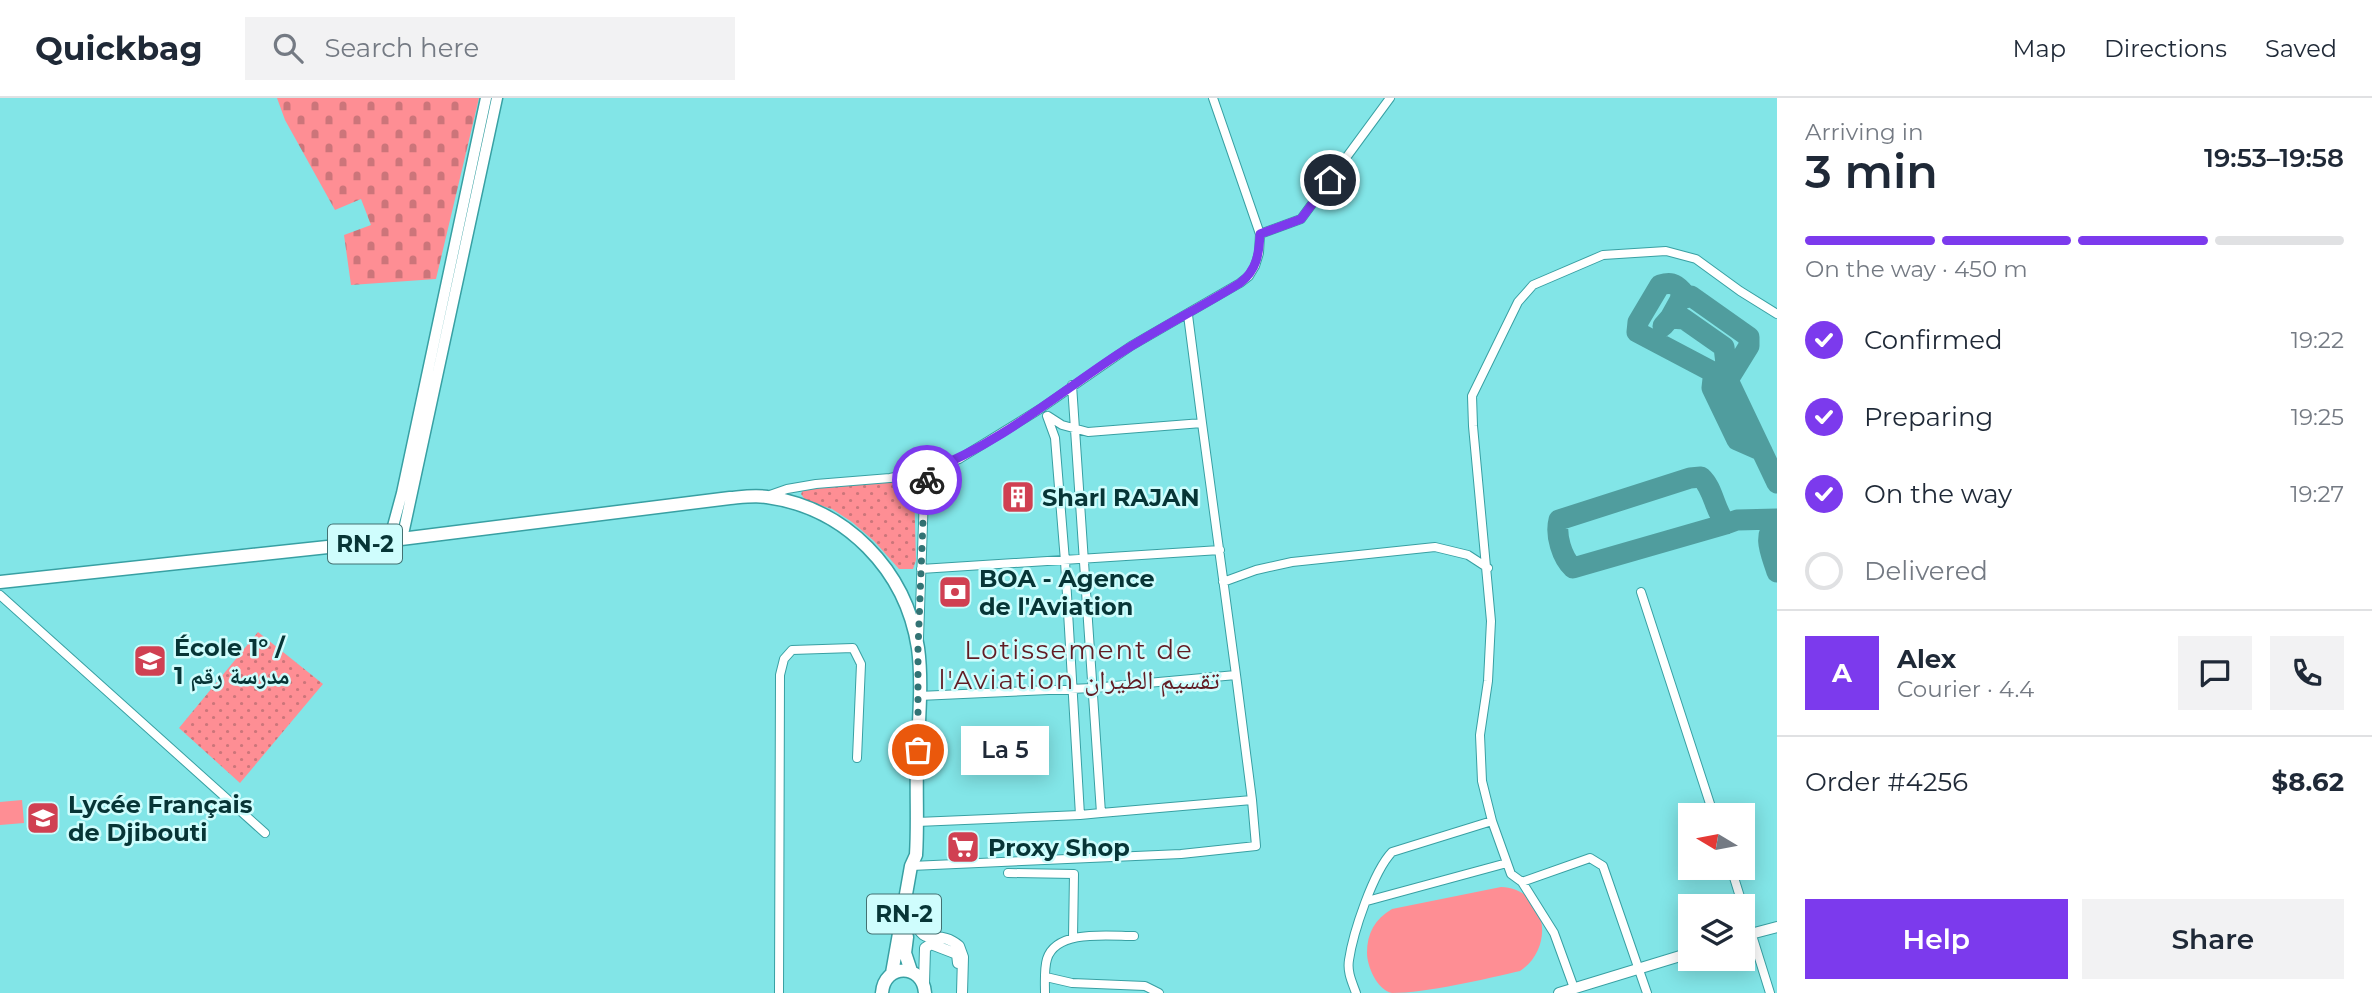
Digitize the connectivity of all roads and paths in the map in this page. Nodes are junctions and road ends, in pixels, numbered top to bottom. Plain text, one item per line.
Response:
1 (486, 98) edge
2 (497, 98) edge
3 (1213, 98) edge
4 (1391, 98) edge
5 (1260, 234) junction
6 (454, 274) junction
7 (1777, 314) edge
8 (1188, 315) junction
9 (1072, 385) junction
10 (1040, 409) junction
11 (1048, 416) junction
12 (1202, 423) junction
13 (1077, 430) junction
14 (930, 470) junction
15 (765, 496) junction
16 (396, 540) junction
17 (1220, 550) junction
18 (1085, 559) junction
19 (1065, 561) junction
20 (1488, 568) junction
21 (921, 569) junction
22 (0, 582) edge
23 (1223, 582) junction
24 (1641, 592) dead end
25 (0, 595) edge
26 (918, 649) junction
27 (1236, 675) junction
28 (1092, 688) junction
29 (1071, 689) junction
30 (919, 696) junction
31 (857, 758) dead end
32 (1252, 800) junction
33 (1710, 803) edge
34 (1101, 813) junction
35 (1080, 815) junction
36 (1492, 821) junction
37 (917, 822) junction
38 (265, 833) dead end
39 (915, 863) junction
40 (1507, 863) junction
41 (1008, 873) dead end
42 (1522, 882) junction
43 (1367, 901) junction
44 (912, 914) junction
45 (1777, 927) edge
46 (1755, 932) edge
47 (1134, 936) dead end
48 (1073, 937) junction
49 (1755, 953) edge
50 (1678, 957) edge
51 (1640, 970) junction
52 (911, 971) junction
53 (892, 973) junction
54 (1046, 977) junction
55 (924, 988) edge
56 (1574, 988) junction
57 (779, 993) edge
58 (881, 993) edge
59 (959, 993) edge
60 (1045, 993) edge
61 (1158, 993) edge
62 (1356, 993) edge
63 (1559, 993) edge
64 (1647, 993) edge
65 (1770, 993) edge

1 - 6 main road
2 - 6 main road
3 - 5 street
4 - 5 street
5 - 8 street
6 - 16 main road
7 - 20 street
8 - 9 street
8 - 12 street
9 - 10 street
9 - 13 street
10 - 11 street
10 - 14 street
11 - 13 street
11 - 19 street
12 - 13 street
12 - 17 street
13 - 18 street
14 - 15 street
14 - 21 street
15 - 16 main road, RN-2
15 - 26 main road, RN-2
16 - 22 main road, RN-2
17 - 18 street
17 - 23 street
18 - 19 street
18 - 28 street
19 - 21 street
19 - 29 street
20 - 23 street
20 - 36 street
21 - 26 street
23 - 27 street
24 - 33 street
25 - 38 street
26 - 30 main road, RN-2
27 - 28 street
27 - 32 street
28 - 29 street
28 - 34 street
29 - 30 street
29 - 35 street
30 - 37 main road, RN-2
31 - 57 street
32 - 34 street
32 - 39 street
34 - 35 street
35 - 37 street
36 - 40 street
36 - 43 street
37 - 39 main road, RN-2
39 - 44 main road, RN-2
39 - 53 main road, RN-2
40 - 42 street
40 - 43 street
41 - 48 street
42 - 51 street
42 - 56 street
43 - 62 street
44 - 52 main road, RN-2
44 - 59 street
45 - 46 street
47 - 48 street
48 - 54 street
49 - 65 street
50 - 51 street
51 - 56 street
51 - 64 street
52 - 53 main road, RN-2
52 - 55 main road
53 - 58 main road, RN-2
54 - 60 street
54 - 61 street
55 - 59 street
56 - 63 street

